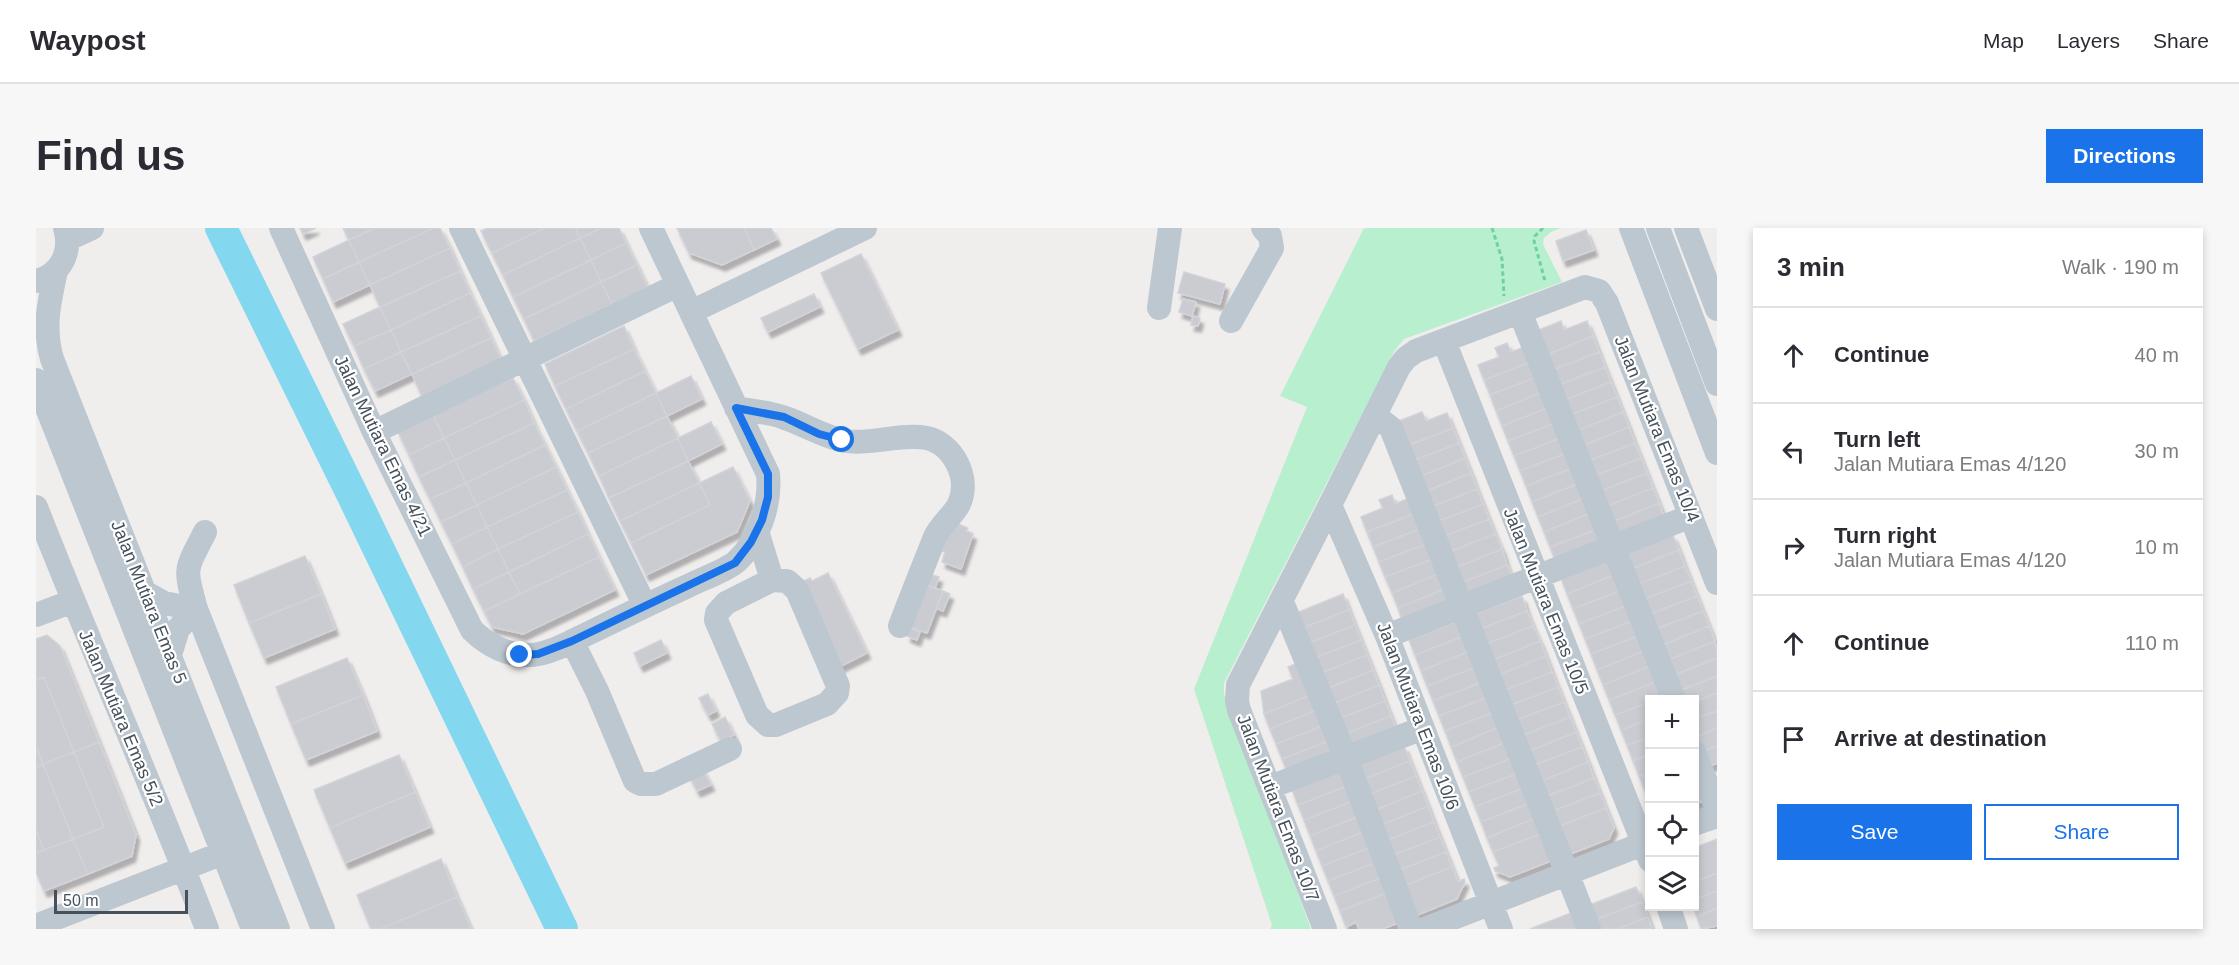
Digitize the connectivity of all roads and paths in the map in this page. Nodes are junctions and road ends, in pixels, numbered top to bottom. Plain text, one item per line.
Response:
1 (92, 228) edge
2 (281, 228) edge
3 (461, 228) edge
4 (651, 228) edge
5 (866, 228) edge
6 (1170, 228) edge
7 (1263, 228) edge
8 (1492, 228) edge
9 (1543, 228) edge
10 (1631, 228) edge
11 (1658, 228) edge
12 (1686, 228) edge
13 (66, 234) edge
14 (46, 276) edge
15 (678, 285) junction
16 (1551, 300) junction
17 (1159, 308) dead end
18 (1717, 309) edge
19 (691, 312) junction
20 (1514, 314) junction
21 (1231, 321) dead end
22 (1444, 341) junction
23 (524, 360) junction
24 (36, 380) edge
25 (1717, 384) edge
26 (736, 408) junction
27 (1376, 416) junction
28 (374, 432) junction
29 (1717, 453) edge
30 (1330, 505) junction
31 (36, 507) edge
32 (1691, 516) junction
33 (759, 526) junction
34 (205, 532) dead end
35 (1614, 547) junction
36 (1536, 578) junction
37 (772, 580) junction
38 (1717, 583) edge
39 (146, 593) junction
40 (73, 601) junction
41 (1282, 602) junction
42 (645, 606) junction
43 (1462, 607) junction
44 (196, 609) junction
45 (36, 615) edge
46 (900, 626) dead end
47 (1387, 636) junction
48 (572, 641) junction
49 (170, 655) junction
50 (1672, 695) edge
51 (1423, 728) junction
52 (730, 749) dead end
53 (1346, 758) junction
54 (1699, 762) edge
55 (1270, 787) junction
56 (1717, 809) edge
57 (1717, 816) edge
58 (1699, 823) edge
59 (1645, 844) edge
60 (234, 849) junction
61 (1645, 850) edge
62 (184, 868) junction
63 (1568, 873) junction
64 (1490, 903) junction
65 (1670, 911) edge
66 (36, 926) edge
67 (207, 929) edge
68 (253, 929) edge
69 (278, 929) edge
70 (323, 929) edge
71 (1325, 929) edge
72 (1411, 929) edge
73 (1425, 929) edge
74 (1501, 929) edge
75 (1590, 929) edge
76 (1676, 929) edge

1 - 13 street
2 - 28 street, Jalan Mutiara Emas 4/21
3 - 23 street
4 - 15 street
5 - 19 street
6 - 17 street
7 - 21 street
8 - 20 path
9 - 16 path
10 - 29 street
11 - 25 street
12 - 18 street
13 - 14 street, Jalan Mutiara Emas 5
14 - 39 street, Jalan Mutiara Emas 5
15 - 19 street
15 - 23 street
16 - 20 street
16 - 32 street, Jalan Mutiara Emas 10/4
19 - 26 street
20 - 22 street
20 - 35 street
22 - 27 street
22 - 36 street, Jalan Mutiara Emas 10/5
23 - 28 street
23 - 42 street
24 - 60 street, Jalan Mutiara Emas 5
26 - 33 street
26 - 46 street
27 - 30 street
27 - 43 street
28 - 48 street, Jalan Mutiara Emas 4/21
30 - 41 street
30 - 47 street, Jalan Mutiara Emas 10/6
31 - 40 street, Jalan Mutiara Emas 5/2
32 - 35 street
32 - 38 street, Jalan Mutiara Emas 10/4
33 - 37 street
33 - 42 street
34 - 44 street
35 - 36 street
35 - 50 street
36 - 43 street
36 - 59 street, Jalan Mutiara Emas 10/5
37 - 37 street
39 - 44 street
39 - 49 street, Jalan Mutiara Emas 5
40 - 45 street
40 - 62 street, Jalan Mutiara Emas 5/2
41 - 53 street
41 - 55 street, Jalan Mutiara Emas 10/7
42 - 48 street
43 - 47 street
43 - 63 street
44 - 49 street
44 - 70 street
47 - 51 street, Jalan Mutiara Emas 10/6
48 - 52 street
49 - 60 street, Jalan Mutiara Emas 5
51 - 53 street
51 - 64 street, Jalan Mutiara Emas 10/6
53 - 55 street
53 - 72 street
54 - 56 street
55 - 71 street, Jalan Mutiara Emas 10/7
57 - 58 street
60 - 62 street
60 - 68 street, Jalan Mutiara Emas 5
60 - 69 street, Jalan Mutiara Emas 5
61 - 63 street
62 - 66 street
62 - 67 street, Jalan Mutiara Emas 5/2
63 - 64 street
63 - 75 street
64 - 73 street
64 - 74 street, Jalan Mutiara Emas 10/6
65 - 76 street

